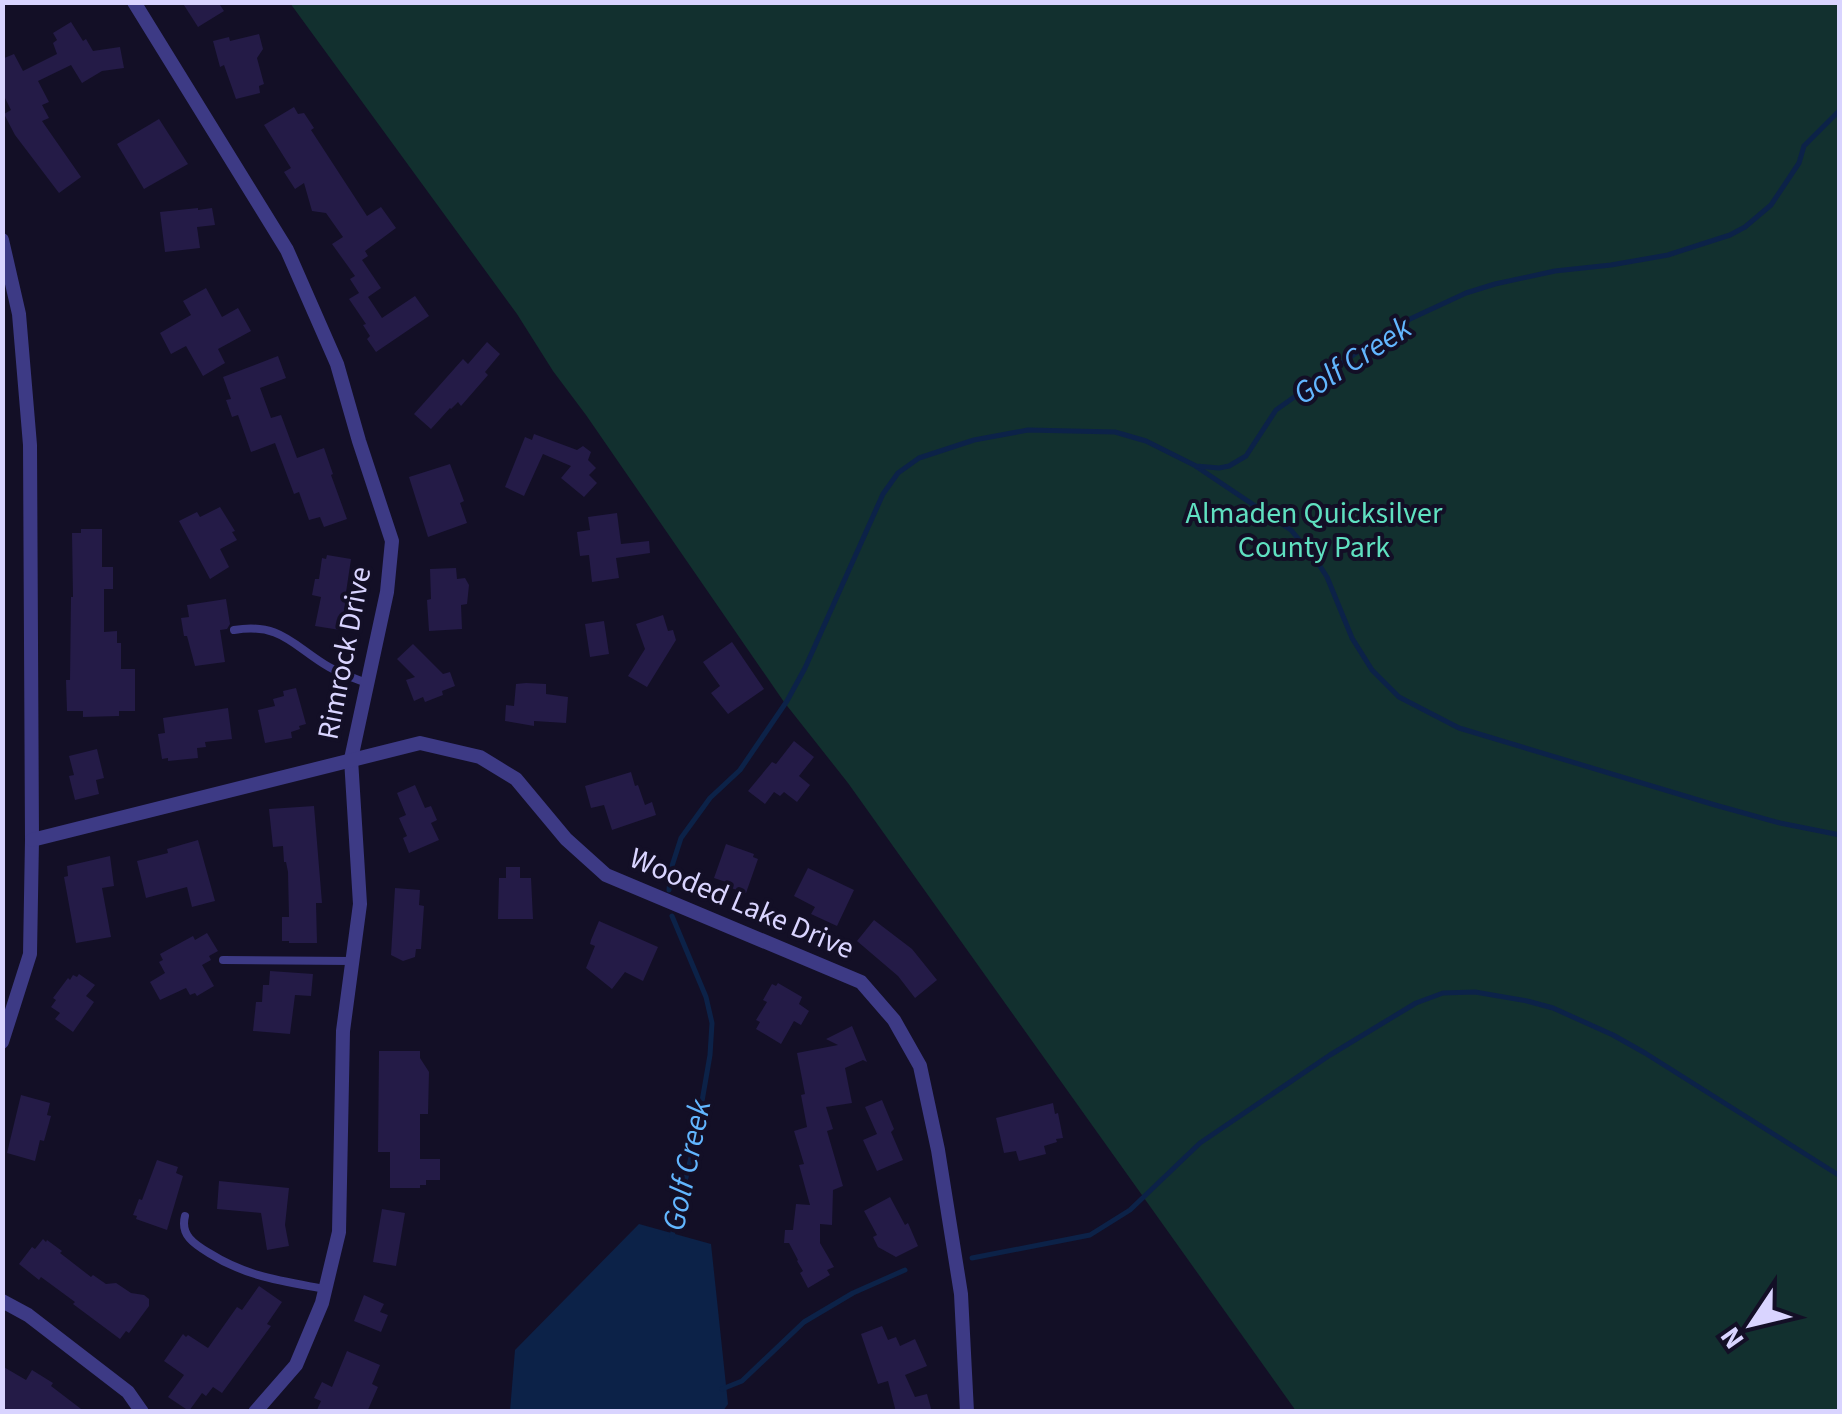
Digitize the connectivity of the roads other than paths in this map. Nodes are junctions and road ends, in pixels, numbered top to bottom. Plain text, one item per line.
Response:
1 (134, 2) edge
2 (2, 240) edge
3 (234, 630) dead end
4 (367, 683) junction
5 (352, 759) junction
6 (32, 840) junction
7 (224, 960) dead end
8 (352, 961) junction
9 (2, 1042) edge
10 (185, 1216) dead end
11 (326, 1288) junction
12 (2, 1300) edge
13 (142, 1412) edge
14 (255, 1412) edge
15 (968, 1412) edge

1 - 4 street, Rimrock Drive
2 - 6 street
3 - 4 lane
4 - 5 street, Rimrock Drive
5 - 6 street, Wooded Lake Drive
5 - 8 street, Rimrock Drive
5 - 15 street, Wooded Lake Drive
6 - 9 street
7 - 8 lane
8 - 11 street, Rimrock Drive
10 - 11 lane
11 - 14 street, Rimrock Drive
12 - 13 street

